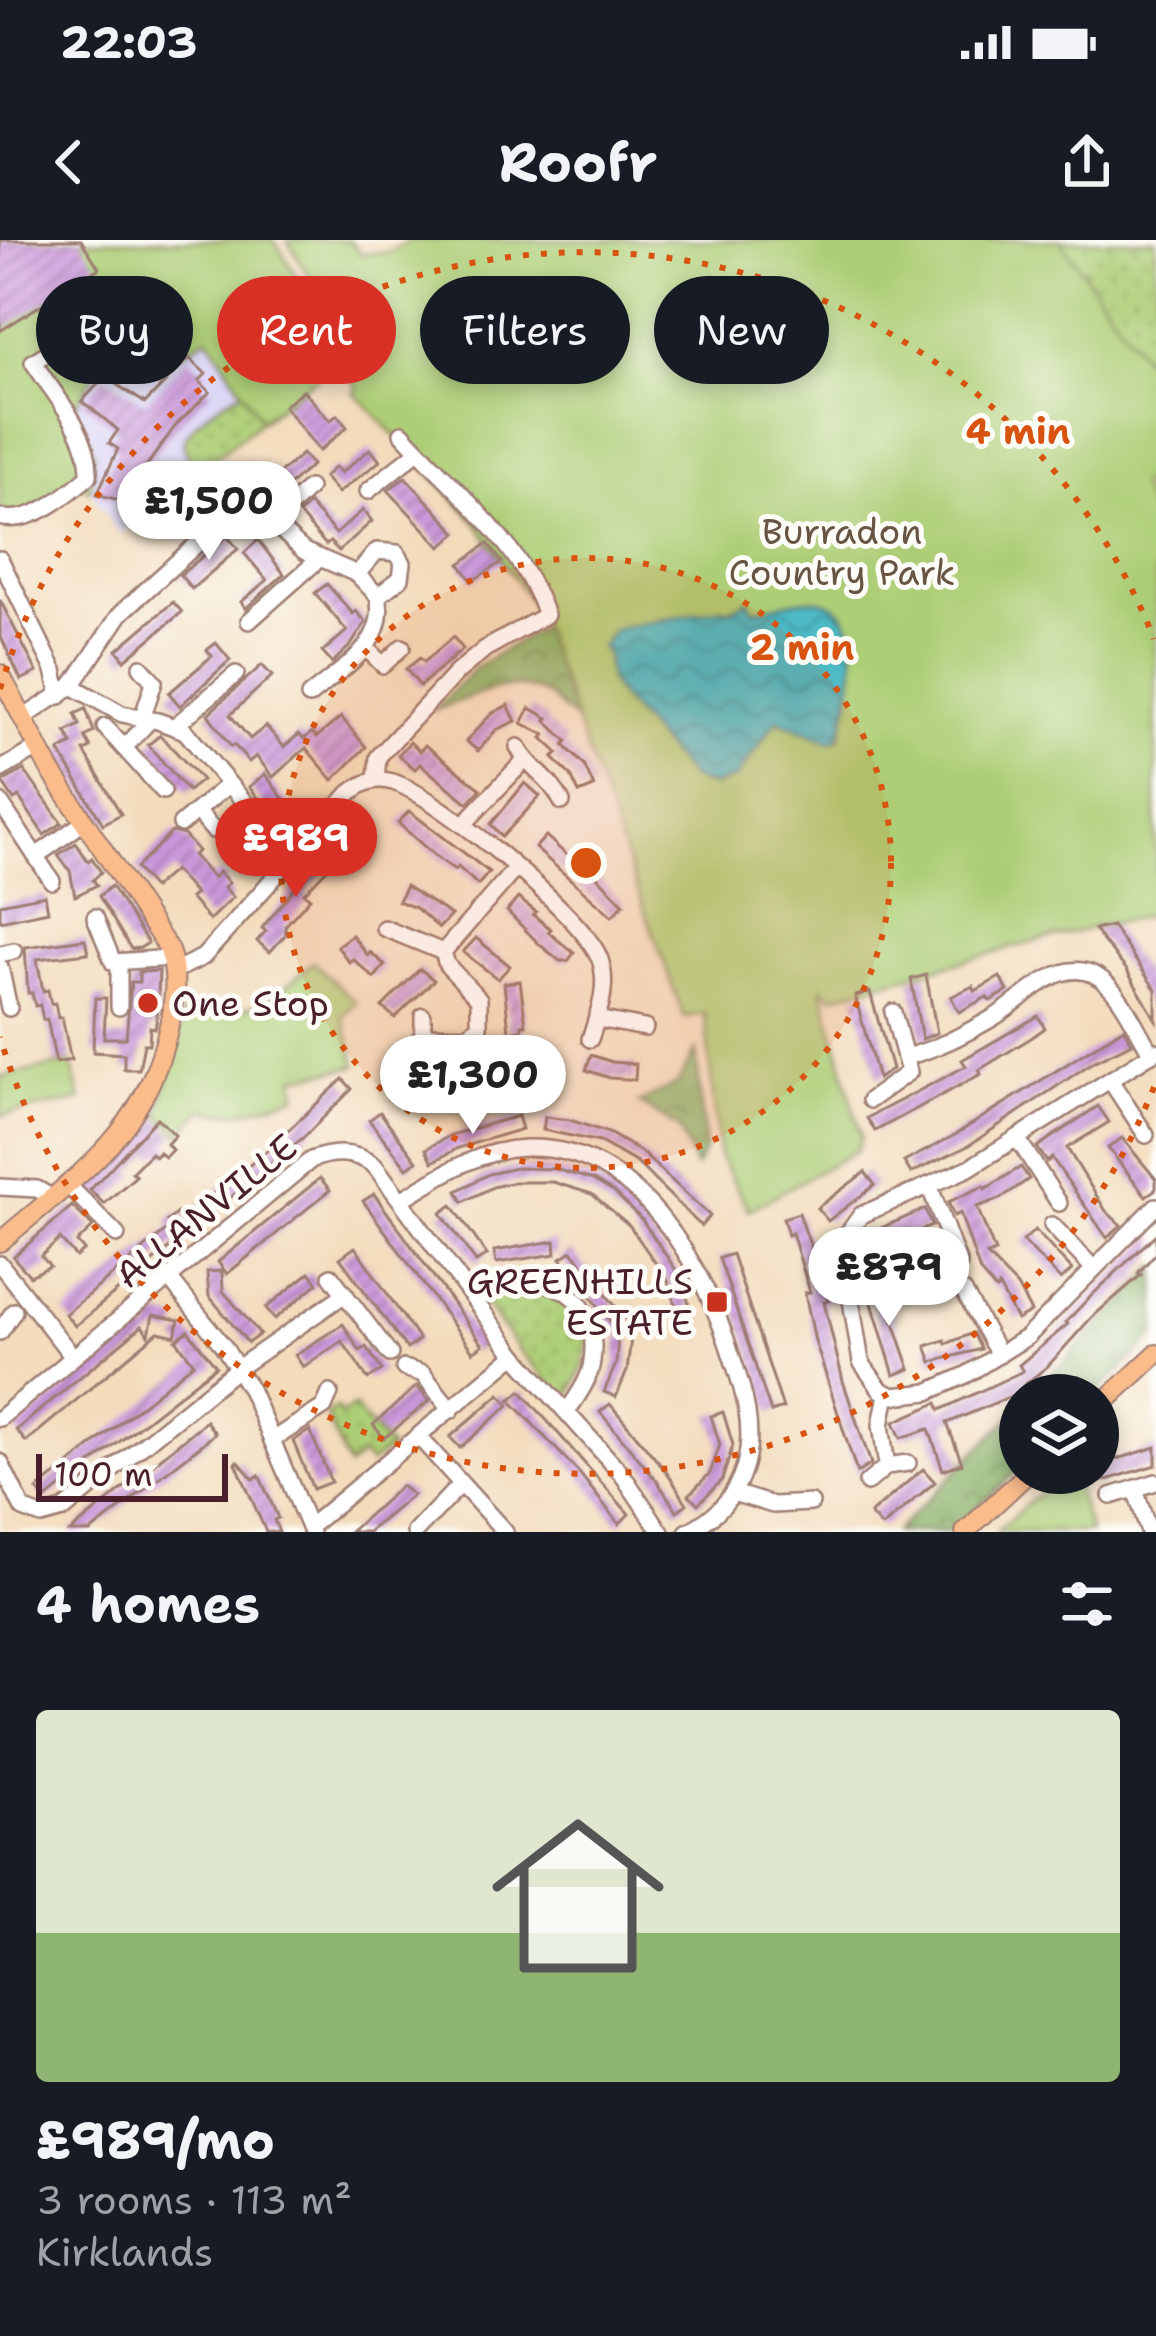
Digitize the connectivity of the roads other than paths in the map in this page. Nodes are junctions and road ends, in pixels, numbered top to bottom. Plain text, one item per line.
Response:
1 (47, 384) edge
2 (402, 433) dead end
3 (418, 452) junction
4 (198, 478) dead end
5 (309, 488) dead end
6 (368, 491) dead end
7 (0, 518) edge
8 (273, 523) junction
9 (220, 524) junction
10 (0, 559) edge
11 (319, 559) junction
12 (357, 574) junction
13 (378, 596) junction
14 (249, 621) dead end
15 (402, 647) dead end
16 (366, 648) junction
17 (141, 667) dead end
18 (0, 674) edge
19 (236, 674) dead end
20 (66, 691) junction
21 (309, 696) dead end
22 (23, 718) junction
23 (146, 720) junction
24 (175, 726) junction
25 (105, 727) dead end
26 (38, 748) junction
27 (124, 748) junction
28 (0, 770) edge
29 (376, 780) junction
30 (229, 784) junction
31 (163, 791) dead end
32 (0, 802) edge
33 (562, 802) dead end
34 (196, 811) junction
35 (84, 822) junction
36 (181, 824) dead end
37 (463, 825) junction
38 (36, 856) junction
39 (516, 868) junction
40 (52, 881) dead end
41 (95, 917) dead end
42 (384, 928) dead end
43 (442, 952) junction
44 (119, 964) junction
45 (173, 965) junction
46 (1, 976) edge
47 (119, 1006) dead end
48 (9, 1008) dead end
49 (893, 1012) dead end
50 (423, 1016) dead end
51 (596, 1019) junction
52 (645, 1028) dead end
53 (590, 1039) dead end
54 (1154, 1053) edge
55 (908, 1065) junction
56 (1110, 1080) junction
57 (870, 1100) dead end
58 (1136, 1119) junction
59 (530, 1130) dead end
60 (1118, 1131) dead end
61 (1146, 1135) dead end
62 (1017, 1138) junction
63 (529, 1148) junction
64 (67, 1184) junction
65 (929, 1185) junction
66 (0, 1187) edge
67 (51, 1197) junction
68 (401, 1200) junction
69 (1059, 1203) dead end
70 (1156, 1206) edge
71 (1080, 1224) dead end
72 (1052, 1225) dead end
73 (117, 1235) dead end
74 (1065, 1239) junction
75 (0, 1241) edge
76 (951, 1242) junction
77 (932, 1249) dead end
78 (0, 1264) edge
79 (959, 1264) dead end
80 (1094, 1269) junction
81 (332, 1276) dead end
82 (169, 1278) junction
83 (468, 1291) junction
84 (964, 1292) dead end
85 (345, 1294) junction
86 (990, 1299) dead end
87 (974, 1308) junction
88 (14, 1311) dead end
89 (0, 1332) edge
90 (390, 1354) dead end
91 (1156, 1354) edge
92 (515, 1355) junction
93 (999, 1355) junction
94 (73, 1357) junction
95 (238, 1368) junction
96 (404, 1368) dead end
97 (1119, 1388) edge
98 (330, 1393) dead end
99 (887, 1394) junction
100 (451, 1410) junction
101 (567, 1412) junction
102 (0, 1418) edge
103 (419, 1437) junction
104 (272, 1440) junction
105 (0, 1462) edge
106 (908, 1463) dead end
107 (887, 1466) junction
108 (1156, 1482) edge
109 (867, 1483) dead end
110 (461, 1484) junction
111 (1135, 1489) junction
112 (734, 1493) junction
113 (1005, 1494) edge
114 (1111, 1496) dead end
115 (816, 1505) dead end
116 (310, 1530) edge
117 (415, 1532) edge
118 (505, 1532) edge
119 (661, 1532) edge
120 (687, 1532) edge
121 (964, 1532) edge
122 (1149, 1532) edge

1 - 7 street
2 - 3 street
3 - 6 street
3 - 29 street
4 - 9 street
5 - 8 street
8 - 9 street
8 - 11 street
9 - 20 street
10 - 20 street
11 - 12 street
11 - 14 street
12 - 13 street
12 - 13 street
13 - 16 street
15 - 16 street
16 - 21 street
17 - 23 street
18 - 22 main road
19 - 24 street
20 - 22 street
20 - 23 street
22 - 26 main road
23 - 24 street
23 - 27 street
24 - 30 street
25 - 27 street
26 - 28 street
26 - 35 main road
27 - 31 street
29 - 37 street
29 - 45 street
30 - 34 street
30 - 34 street
32 - 38 street
33 - 37 street
34 - 36 street
35 - 38 street
35 - 45 main road
37 - 39 street
38 - 40 street
39 - 43 street
39 - 51 street
41 - 44 street
42 - 43 street
43 - 50 street
44 - 45 street
44 - 47 street
45 - 64 main road
46 - 48 street
49 - 55 street
51 - 52 street
51 - 53 street
54 - 55 street
54 - 56 street
55 - 57 street
56 - 58 street
56 - 62 street
58 - 60 street
58 - 61 street
59 - 63 street
62 - 65 street
62 - 69 street
63 - 68 street
63 - 112 street
64 - 67 main road
64 - 73 street
65 - 76 street
65 - 99 street
66 - 67 street
67 - 75 main road
68 - 82 street, ALLANVILLE
68 - 83 street, ALLANVILLE
70 - 80 street
71 - 74 street
72 - 74 street
74 - 80 street
76 - 77 street
76 - 79 street
78 - 94 street
80 - 93 street
81 - 85 street
82 - 94 street, ALLANVILLE
82 - 95 street
83 - 92 street, ALLANVILLE
83 - 101 street
84 - 87 street
85 - 90 street
85 - 95 street
86 - 87 street
87 - 93 street
88 - 89 street
91 - 97 main road
92 - 100 street
92 - 101 street, ALLANVILLE
93 - 99 street
94 - 102 street, ALLANVILLE
95 - 104 street
95 - 105 street
96 - 100 street
98 - 104 street
99 - 107 street
100 - 103 street
101 - 119 street, ALLANVILLE
103 - 110 street
103 - 116 street
104 - 116 street
106 - 107 street
107 - 109 street
108 - 111 street
110 - 117 street
110 - 118 street
111 - 114 street
111 - 122 street
112 - 115 street
112 - 120 street
113 - 121 main road

